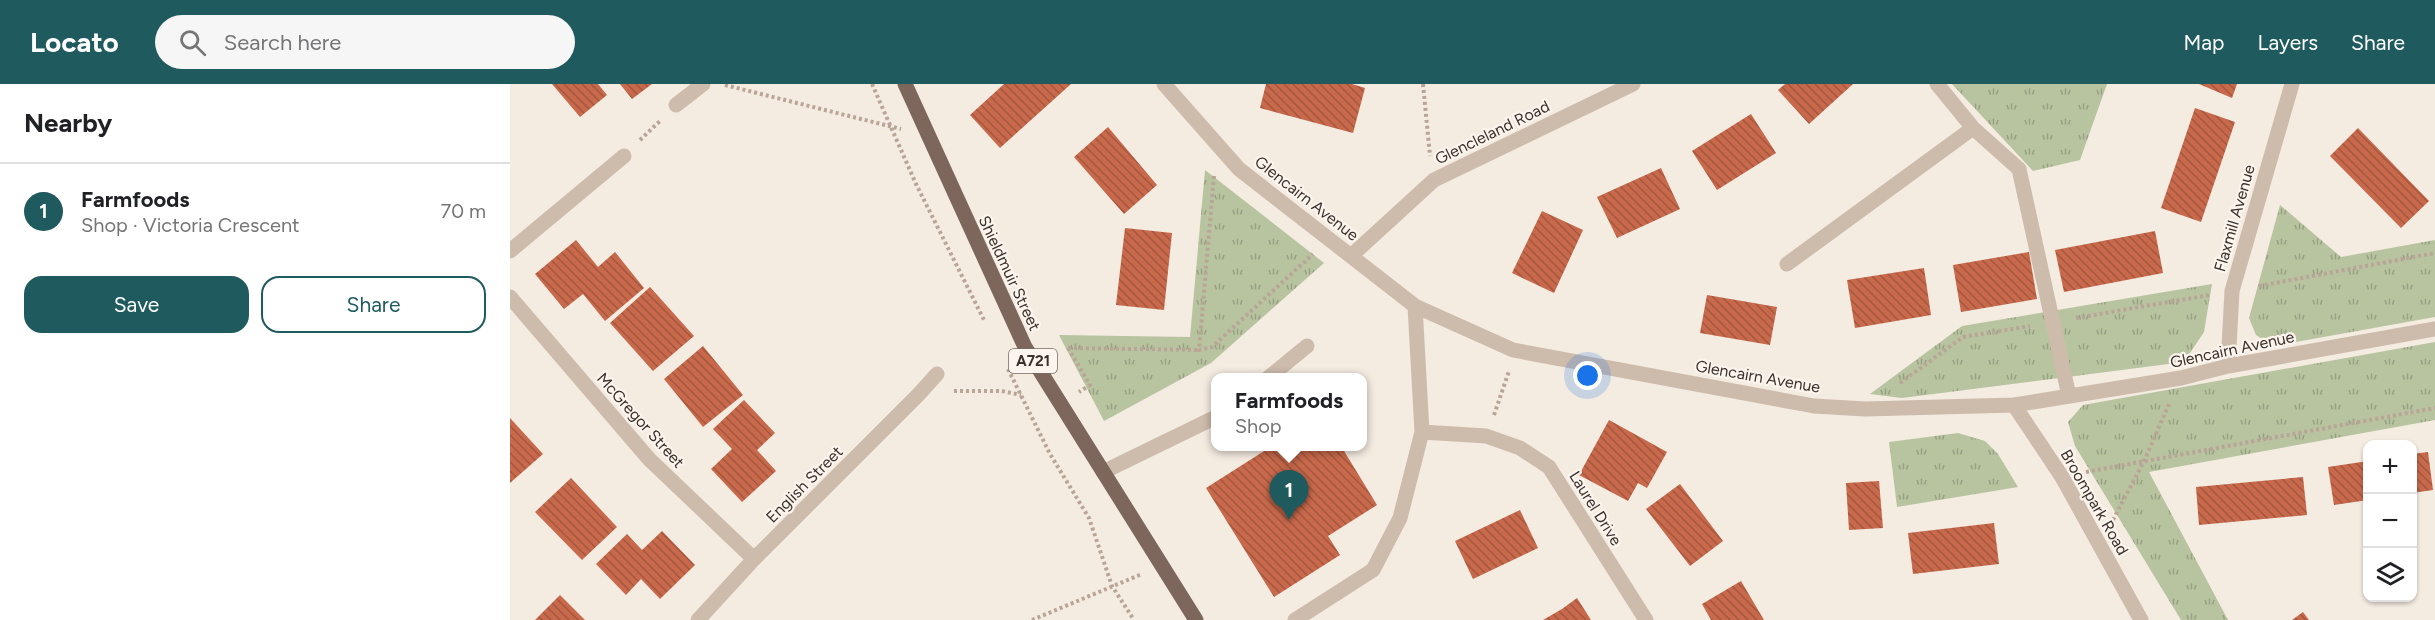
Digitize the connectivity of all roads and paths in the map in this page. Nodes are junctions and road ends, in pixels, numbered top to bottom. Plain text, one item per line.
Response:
1 (704, 84) edge
2 (721, 84) edge
3 (905, 84) edge
4 (1164, 84) edge
5 (1423, 84) edge
6 (1633, 84) edge
7 (1937, 84) edge
8 (2292, 84) edge
9 (676, 105) joint
10 (1973, 128) junction
11 (928, 136) junction
12 (1219, 146) junction
13 (624, 156) joint
14 (1434, 180) junction
15 (1330, 238) junction
16 (510, 251) edge
17 (2435, 253) edge
18 (1352, 255) junction
19 (1787, 264) dead end
20 (2232, 291) junction
21 (510, 297) edge
22 (1415, 306) junction
23 (2051, 322) junction
24 (2435, 329) edge
25 (1307, 346) dead end
26 (1068, 348) dead end
27 (1199, 350) junction
28 (1513, 350) junction
29 (2228, 366) junction
30 (1274, 373) edge
31 (937, 374) dead end
32 (2181, 378) junction
33 (2069, 396) junction
34 (2014, 405) junction
35 (2435, 408) edge
36 (1865, 409) junction
37 (1211, 419) edge
38 (1422, 432) junction
39 (1486, 436) junction
40 (2144, 461) junction
41 (1103, 472) junction
42 (2062, 477) junction
43 (2098, 543) junction
44 (754, 559) junction
45 (1161, 566) junction
46 (698, 620) edge
47 (1032, 620) edge
48 (1196, 620) edge
49 (1295, 620) edge
50 (1646, 620) edge
51 (2140, 620) edge

1 - 9 street
2 - 11 path
3 - 11 main road, Shieldmuir Street / A721
4 - 12 street, Glencairn Avenue
5 - 14 path
6 - 14 street, Glencleland Road
7 - 10 street
8 - 20 street, Flaxmill Avenue
9 - 13 path
10 - 19 street
10 - 23 street
11 - 41 main road, Shieldmuir Street / A721
12 - 15 street, Glencairn Avenue
12 - 27 path
13 - 16 street
14 - 18 street, Glencleland Road
15 - 18 street, Glencairn Avenue
15 - 27 path
17 - 20 path
18 - 22 street, Glencairn Avenue
20 - 23 path
20 - 29 street, Flaxmill Avenue
21 - 44 street, McGregor Street
22 - 28 street, Glencairn Avenue
22 - 38 street
23 - 33 street
23 - 36 path
24 - 29 street, Glencairn Avenue
25 - 30 street
26 - 27 path
28 - 36 street, Glencairn Avenue
28 - 39 path
29 - 32 street, Glencairn Avenue
31 - 44 street, English Street
32 - 33 street, Glencairn Avenue
32 - 40 path
33 - 34 street, Glencairn Avenue
34 - 36 street, Glencairn Avenue
34 - 42 street, Broompark Road
35 - 40 path
37 - 41 street
38 - 39 street, Laurel Drive
38 - 49 street
39 - 50 street, Laurel Drive
40 - 42 path
40 - 43 path
41 - 45 main road, Shieldmuir Street / A721
42 - 43 street, Broompark Road
43 - 51 street, Broompark Road
44 - 46 street, English Street
45 - 47 path
45 - 48 main road, Shieldmuir Street / A721

